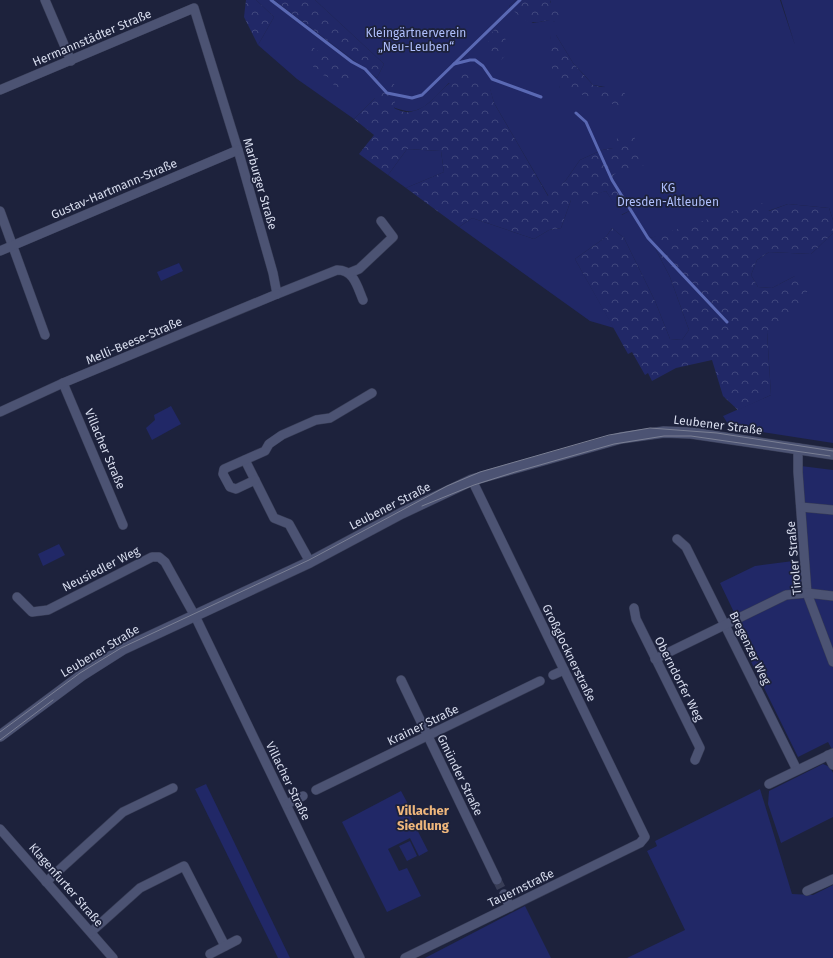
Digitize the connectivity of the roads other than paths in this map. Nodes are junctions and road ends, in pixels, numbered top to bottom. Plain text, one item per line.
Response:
1 (45, 0) edge
2 (194, 8) joint
3 (72, 61) junction
4 (0, 90) edge
5 (238, 150) junction
6 (0, 211) edge
7 (381, 221) dead end
8 (12, 246) junction
9 (0, 251) edge
10 (350, 273) junction
11 (277, 294) junction
12 (363, 300) dead end
13 (45, 335) dead end
14 (64, 383) junction
15 (372, 393) dead end
16 (0, 412) edge
17 (798, 448) junction
18 (833, 454) edge
19 (245, 460) junction
20 (255, 480) junction
21 (472, 480) junction
22 (801, 507) junction
23 (833, 510) edge
24 (123, 525) dead end
25 (677, 538) dead end
26 (310, 562) junction
27 (807, 593) junction
28 (833, 596) edge
29 (17, 597) dead end
30 (634, 608) dead end
31 (194, 616) junction
32 (725, 624) junction
33 (656, 659) junction
34 (833, 662) edge
35 (564, 670) junction
36 (553, 675) dead end
37 (401, 680) dead end
38 (540, 682) dead end
39 (0, 736) edge
40 (427, 736) junction
41 (830, 754) edge
42 (695, 760) dead end
43 (833, 765) edge
44 (797, 770) junction
45 (769, 784) dead end
46 (173, 788) dead end
47 (316, 790) dead end
48 (303, 796) dead end
49 (287, 804) junction
50 (0, 828) edge
51 (645, 837) joint
52 (833, 879) edge
53 (497, 880) tunnel mouth
54 (46, 882) junction
55 (807, 891) dead end
56 (504, 894) tunnel mouth
57 (510, 907) junction
58 (91, 932) junction
59 (237, 940) dead end
60 (225, 946) junction
61 (210, 954) dead end
62 (113, 958) edge
63 (360, 958) edge
64 (405, 958) edge

1 - 3 street
2 - 3 street, Hermannstädter Straße
2 - 5 street, Marburger Straße
3 - 4 street, Hermannstädter Straße
5 - 8 street, Gustav-Hartmann-Straße
5 - 11 street, Marburger Straße
6 - 8 street
7 - 10 street
8 - 9 street, Gustav-Hartmann-Straße
8 - 13 street
10 - 11 street
10 - 12 street
11 - 14 street, Melli-Beese-Straße
14 - 16 street, Melli-Beese-Straße
14 - 24 street, Villacher Straße
15 - 19 street
17 - 18 street, Leubener Straße
17 - 21 street, Leubener Straße
17 - 22 street, Tiroler Straße
19 - 20 street
19 - 20 street
20 - 26 street
21 - 26 street, Leubener Straße
21 - 35 street, Großglocknerstraße
22 - 23 street
22 - 27 street, Tiroler Straße
25 - 32 street, Bregenzer Weg
26 - 31 street, Leubener Straße
27 - 28 street
27 - 32 street
27 - 34 street, Tiroler Straße
29 - 31 street, Neusiedler Weg
30 - 33 street, Oberndorfer Weg
31 - 39 street, Leubener Straße
31 - 49 street, Villacher Straße
32 - 33 street
32 - 44 street, Bregenzer Weg
33 - 42 street, Oberndorfer Weg
35 - 36 street
35 - 51 street, Großglocknerstraße
37 - 40 street, Gmünder Straße
38 - 40 street, Krainer Straße
40 - 47 street, Krainer Straße
40 - 53 street, Gmünder Straße
41 - 43 street
41 - 44 street
44 - 45 street
46 - 54 street
48 - 49 street
49 - 63 street, Villacher Straße
50 - 54 street, Klagenfurter Straße
51 - 57 street, Tauernstraße
52 - 55 street
54 - 58 street, Klagenfurter Straße
56 - 57 street
57 - 64 street, Tauernstraße
58 - 60 street
58 - 62 street, Klagenfurter Straße
59 - 60 street
60 - 61 street

